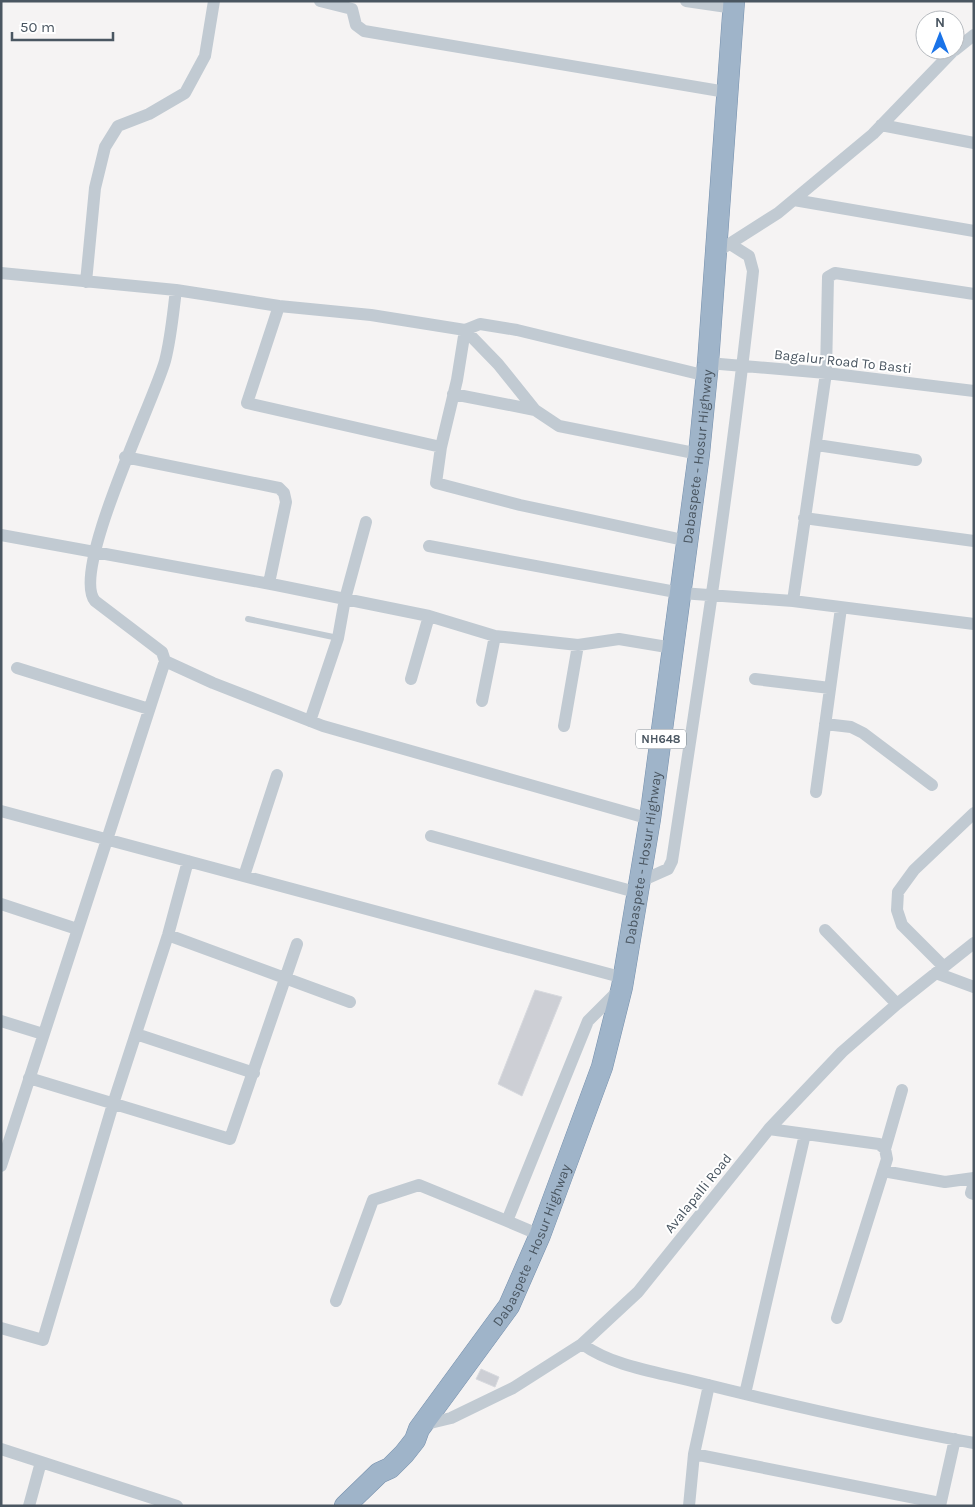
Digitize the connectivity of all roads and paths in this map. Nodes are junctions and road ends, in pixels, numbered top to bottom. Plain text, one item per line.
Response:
1 (214, 1) edge
2 (320, 1) edge
3 (686, 1) edge
4 (353, 5) edge
5 (734, 5) edge
6 (945, 60) edge
7 (726, 92) junction
8 (881, 125) junction
9 (974, 143) edge
10 (794, 200) junction
11 (974, 231) edge
12 (722, 249) junction
13 (1, 273) edge
14 (86, 282) junction
15 (176, 290) junction
16 (974, 294) edge
17 (279, 306) junction
18 (465, 330) junction
19 (743, 366) junction
20 (707, 370) junction
21 (826, 373) junction
22 (974, 391) edge
23 (454, 394) junction
24 (536, 410) junction
25 (817, 445) junction
26 (440, 447) junction
27 (699, 454) junction
28 (126, 457) junction
29 (916, 460) dead end
30 (804, 518) junction
31 (366, 522) dead end
32 (1, 535) edge
33 (688, 541) junction
34 (974, 541) edge
35 (429, 546) dead end
36 (95, 552) junction
37 (269, 583) junction
38 (681, 593) junction
39 (712, 595) junction
40 (345, 599) junction
41 (793, 601) junction
42 (841, 608) junction
43 (429, 616) junction
44 (248, 619) dead end
45 (974, 624) edge
46 (495, 636) junction
47 (338, 638) junction
48 (578, 645) junction
49 (673, 648) junction
50 (165, 661) junction
51 (16, 668) dead end
52 (411, 679) dead end
53 (754, 679) dead end
54 (830, 688) junction
55 (482, 701) dead end
56 (149, 709) junction
57 (310, 721) junction
58 (825, 724) junction
59 (564, 726) dead end
60 (276, 775) dead end
61 (932, 784) dead end
62 (816, 792) dead end
63 (1, 810) edge
64 (974, 813) edge
65 (650, 819) junction
66 (431, 836) dead end
67 (106, 839) junction
68 (188, 861) junction
69 (244, 876) junction
70 (640, 887) junction
71 (1, 904) edge
72 (77, 929) junction
73 (825, 930) dead end
74 (168, 935) junction
75 (974, 943) edge
76 (297, 944) dead end
77 (940, 970) junction
78 (286, 978) junction
79 (623, 982) junction
80 (974, 987) edge
81 (350, 1002) dead end
82 (897, 1004) junction
83 (1, 1020) edge
84 (43, 1034) junction
85 (136, 1034) junction
86 (254, 1073) junction
87 (29, 1078) junction
88 (902, 1090) dead end
89 (113, 1104) junction
90 (769, 1129) junction
91 (805, 1134) junction
92 (885, 1149) junction
93 (2, 1161) edge
94 (883, 1170) junction
95 (974, 1178) edge
96 (974, 1183) edge
97 (974, 1194) edge
98 (507, 1221) junction
99 (540, 1235) junction
100 (336, 1301) dead end
101 (837, 1318) dead end
102 (1, 1328) edge
103 (582, 1344) junction
104 (709, 1385) junction
105 (745, 1394) junction
106 (420, 1427) junction
107 (955, 1439) junction
108 (974, 1443) edge
109 (1, 1449) edge
110 (694, 1454) junction
111 (41, 1462) junction
112 (940, 1504) edge
113 (30, 1506) edge
114 (177, 1506) edge
115 (345, 1506) edge
116 (689, 1506) edge

1 - 14 street
2 - 4 street
3 - 5 street
4 - 7 street
5 - 7 highway, Dabaspete - Hosur Highway / NH648
6 - 8 street
7 - 12 highway, Dabaspete - Hosur Highway / NH648
8 - 9 street
8 - 10 street
10 - 11 street
10 - 12 street
12 - 19 street
12 - 20 highway, Dabaspete - Hosur Highway / NH648
13 - 14 street
14 - 15 street
15 - 17 street
15 - 28 street
16 - 21 street
17 - 18 street
17 - 26 street
18 - 20 street, Bagalur Road To Basti
18 - 23 street
18 - 24 street
19 - 20 street, Bagalur Road To Basti
19 - 21 street, Bagalur Road To Basti
19 - 39 street
20 - 27 highway, Dabaspete - Hosur Highway / NH648
21 - 22 street, Bagalur Road To Basti
21 - 25 street
23 - 24 street
23 - 26 street
24 - 27 street
25 - 29 street
25 - 30 street
26 - 33 street
27 - 33 highway, Dabaspete - Hosur Highway / NH648
28 - 36 street
28 - 37 street
30 - 34 street
30 - 41 street
31 - 40 street
32 - 36 street
33 - 38 highway, Dabaspete - Hosur Highway / NH648
35 - 38 street
36 - 37 street
36 - 50 street
37 - 40 street
38 - 39 street
38 - 49 highway, Dabaspete - Hosur Highway / NH648
39 - 41 street
39 - 70 street
40 - 43 street
40 - 47 street
41 - 42 street
42 - 45 street
42 - 54 street
43 - 46 street
43 - 52 street
44 - 47 lane
46 - 48 street
46 - 55 street
47 - 57 street
48 - 49 street
48 - 59 street
49 - 65 highway, Dabaspete - Hosur Highway / NH648
50 - 56 street
50 - 57 street
51 - 56 street
53 - 54 street
54 - 58 street
56 - 67 street
57 - 65 street
58 - 61 street
58 - 62 street
60 - 69 street
63 - 67 street
64 - 77 street
65 - 70 highway, Dabaspete - Hosur Highway / NH648
66 - 70 street
67 - 68 street
67 - 72 street
68 - 69 street
68 - 74 street
69 - 79 street
70 - 79 highway, Dabaspete - Hosur Highway / NH648
71 - 72 street
72 - 84 street
73 - 82 street
74 - 78 street
74 - 85 street
75 - 77 street, Avalapalli Road
76 - 78 street
77 - 80 street
77 - 82 street, Avalapalli Road
78 - 81 street
78 - 86 street
79 - 98 street
79 - 99 highway, Dabaspete - Hosur Highway / NH648
82 - 90 street, Avalapalli Road
83 - 84 street
84 - 87 street
85 - 86 street
85 - 89 street
86 - 89 street
87 - 89 street
87 - 93 street
88 - 92 street
89 - 102 street
90 - 91 street
90 - 103 street, Avalapalli Road
91 - 92 street
91 - 105 street
92 - 94 street
94 - 95 street
94 - 101 street
96 - 97 street
98 - 99 street
98 - 100 street
99 - 106 highway, Dabaspete - Hosur Highway / NH648
103 - 104 street
103 - 106 street, Avalapalli Road
104 - 105 street
104 - 110 street
105 - 107 street
106 - 115 highway, NH648
107 - 108 street
107 - 112 street
109 - 111 street
110 - 112 street
110 - 116 street
111 - 113 street
111 - 114 street

